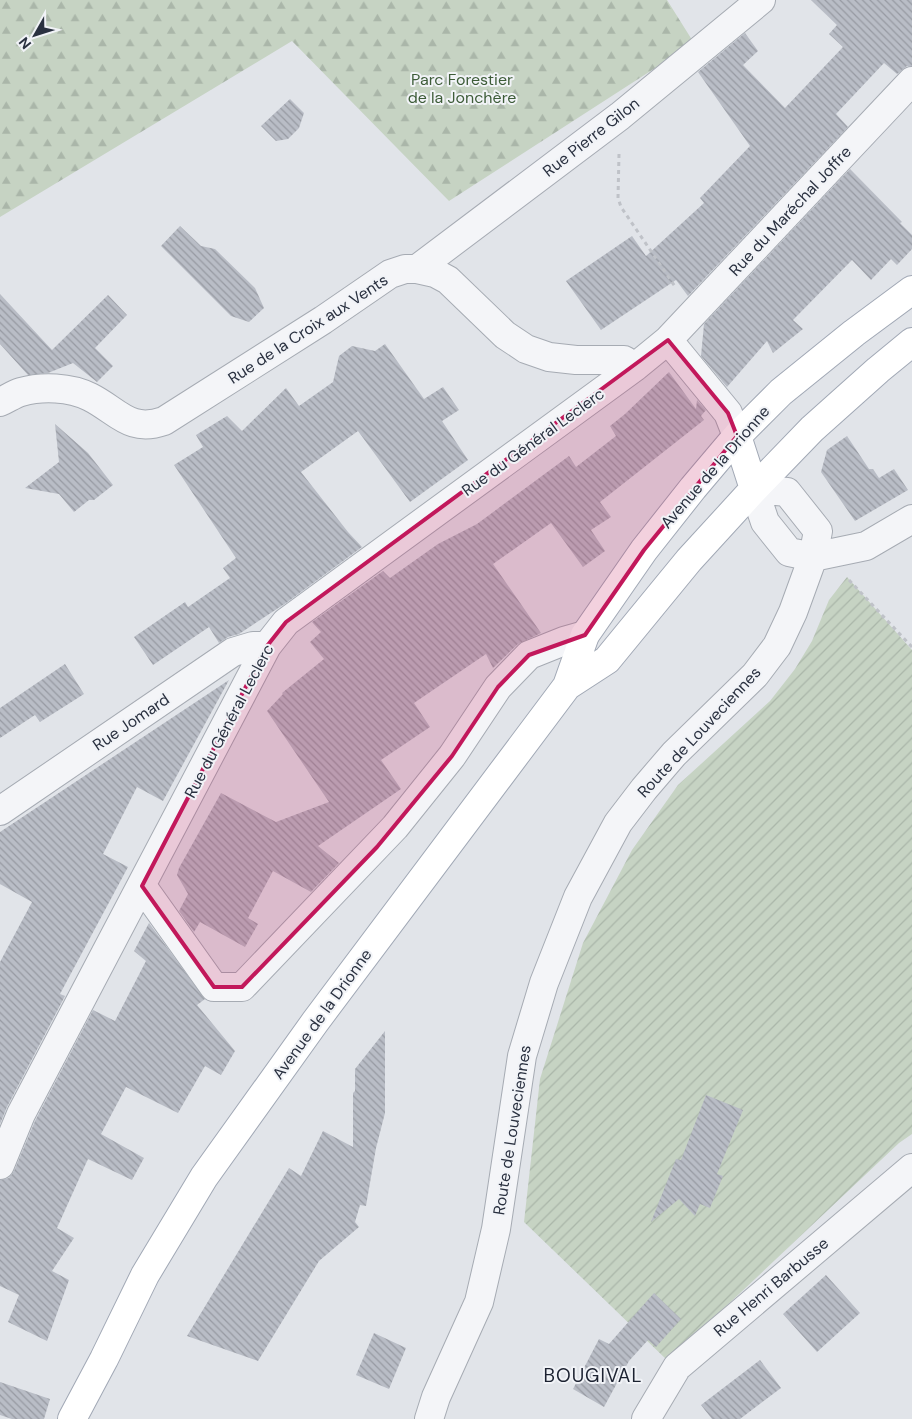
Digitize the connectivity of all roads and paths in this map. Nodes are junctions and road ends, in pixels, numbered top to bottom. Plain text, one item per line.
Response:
1 (760, 0) edge
2 (912, 82) edge
3 (620, 116) junction
4 (417, 269) junction
5 (912, 290) edge
6 (693, 313) junction
7 (668, 340) junction
8 (912, 342) edge
9 (635, 367) junction
10 (0, 402) edge
11 (737, 436) junction
12 (754, 489) junction
13 (912, 519) edge
14 (813, 557) junction
15 (847, 577) dead end
16 (585, 635) junction
17 (267, 646) junction
18 (912, 647) edge
19 (567, 686) junction
20 (0, 811) edge
21 (142, 886) junction
22 (0, 1165) edge
23 (912, 1168) edge
24 (104, 1359) junction
25 (72, 1419) edge
26 (92, 1419) edge
27 (429, 1419) edge
28 (646, 1419) edge

1 - 3 street, Rue Pierre Gilon
2 - 6 street, Rue du Maréchal Joffre
3 - 4 street, Rue Pierre Gilon
3 - 6 path
4 - 9 street, Rue de la Croix aux Vents
4 - 10 street, Rue de la Croix aux Vents
5 - 11 main road, Avenue de la Drionne
6 - 7 street, Rue du Maréchal Joffre
7 - 9 street, Rue du Général Leclerc
7 - 11 street
8 - 12 main road, Avenue de la Drionne
9 - 17 street, Rue du Général Leclerc
11 - 12 main road
11 - 16 main road, Avenue de la Drionne
12 - 14 street
12 - 14 street, Route de Louveciennes
12 - 19 main road, Avenue de la Drionne
13 - 14 street
14 - 27 street, Route de Louveciennes
15 - 18 path
16 - 19 main road, Avenue de la Drionne
16 - 21 street
17 - 20 street, Rue Jomard
17 - 21 street, Rue du Général Leclerc
19 - 24 main road, Avenue de la Drionne
21 - 22 street, Rue du Général Leclerc
23 - 28 street, Rue Henri Barbusse
24 - 25 main road, Avenue de la Drionne
24 - 26 main road, Avenue de la Drionne

